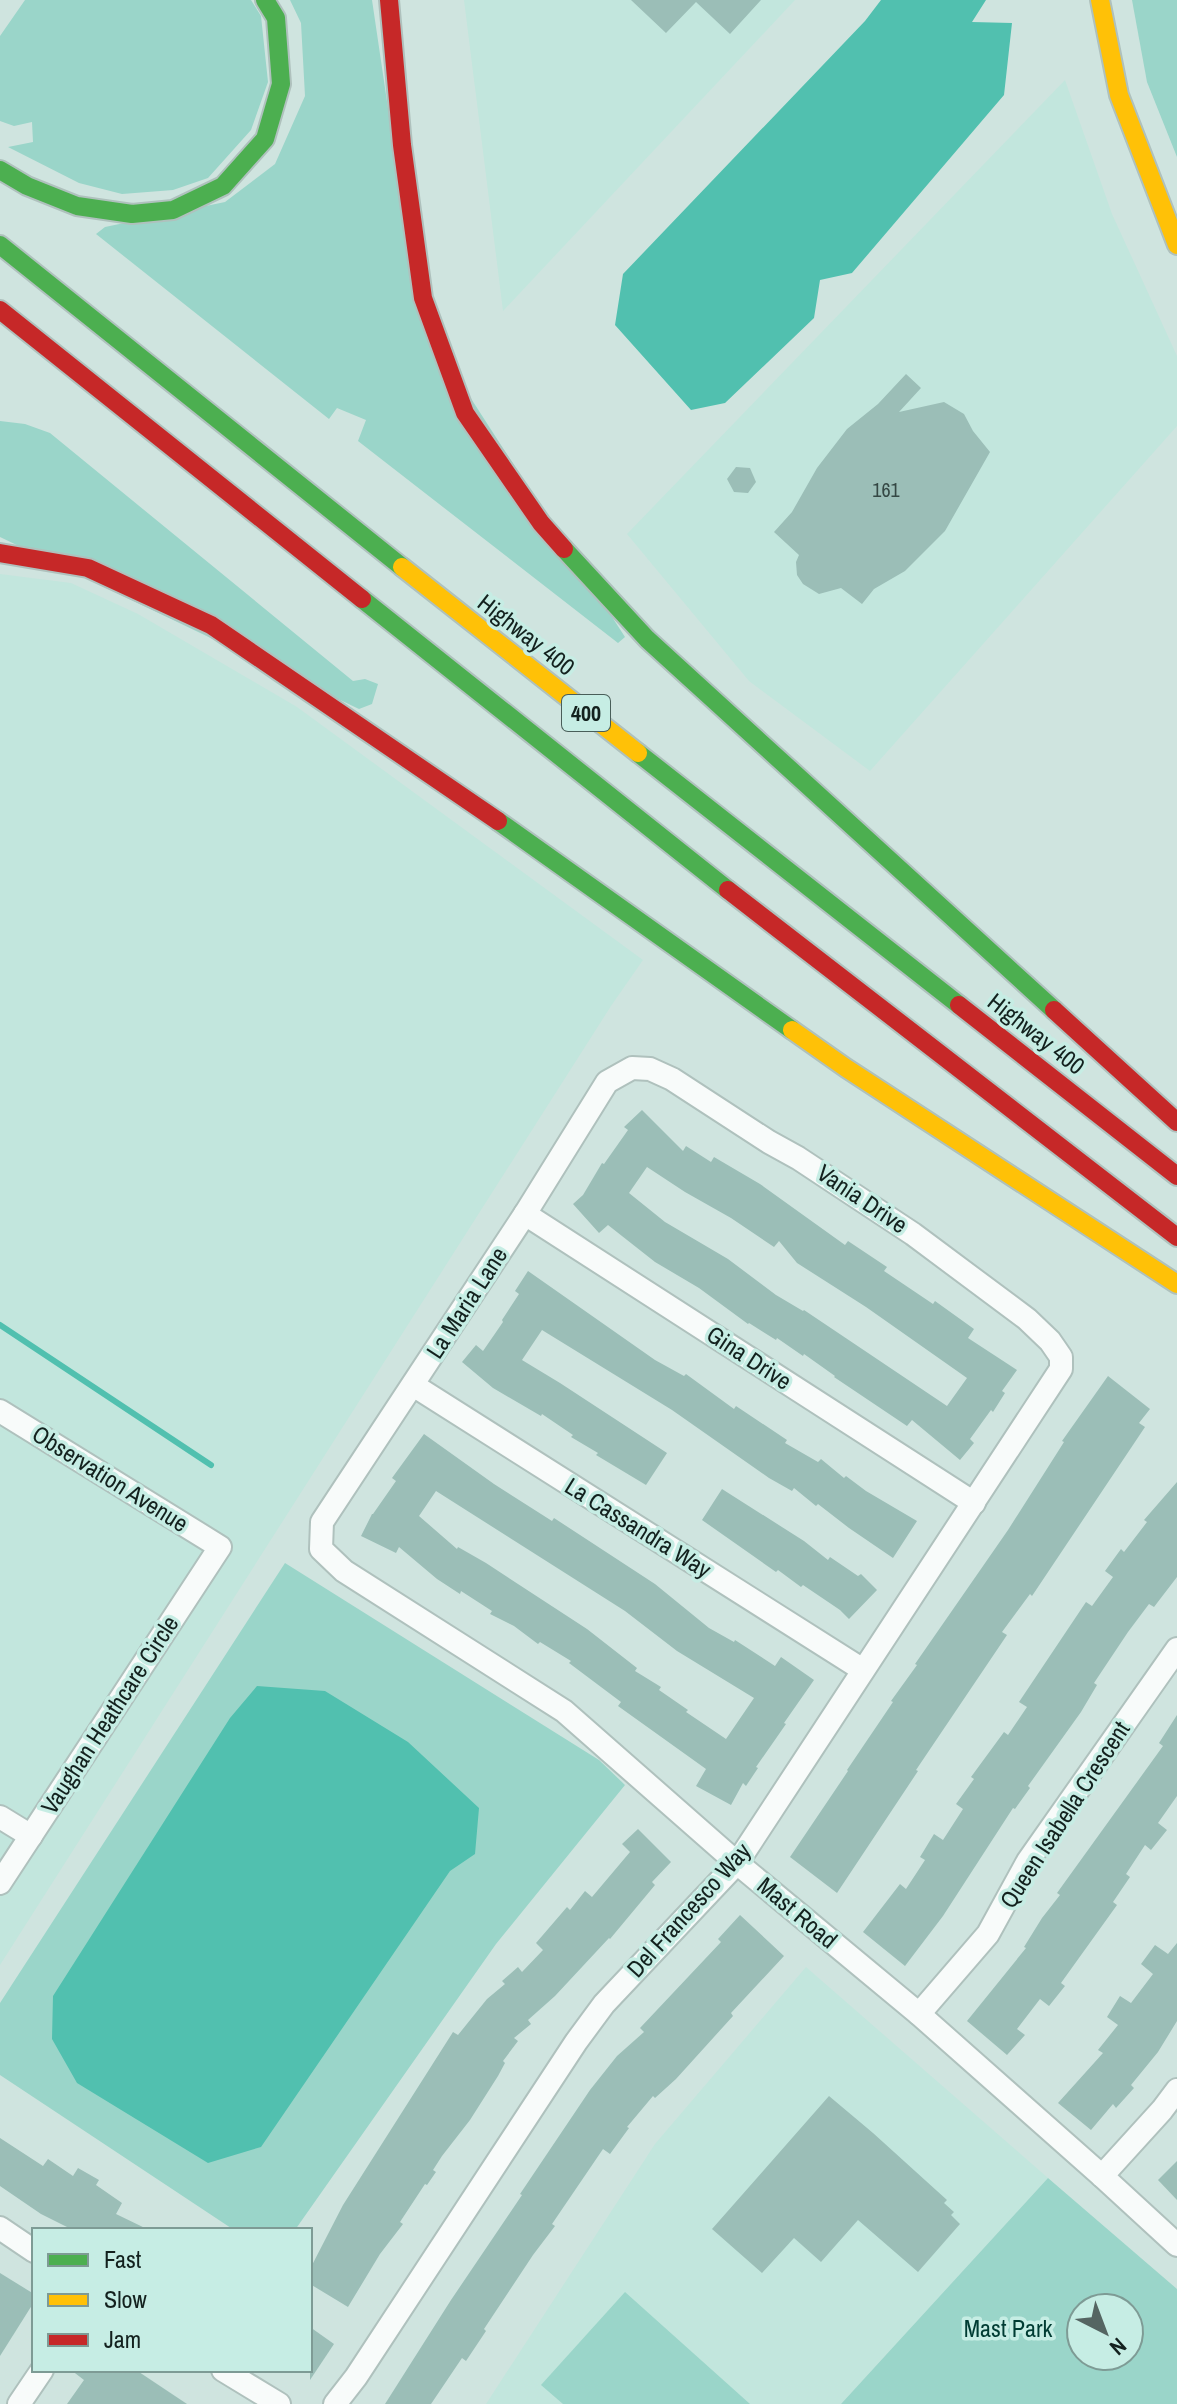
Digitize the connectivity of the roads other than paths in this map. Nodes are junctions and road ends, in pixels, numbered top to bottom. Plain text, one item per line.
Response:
1 (265, 0) edge
2 (389, 0) edge
3 (1100, 0) edge
4 (0, 170) edge
5 (0, 245) edge
6 (1177, 245) edge
7 (0, 310) edge
8 (0, 332) edge
9 (56, 355) junction
10 (0, 553) edge
11 (632, 1068) joint
12 (1177, 1122) edge
13 (1177, 1176) edge
14 (525, 1214) junction
15 (1177, 1237) edge
16 (1177, 1284) edge
17 (1061, 1369) joint
18 (413, 1385) junction
19 (0, 1411) edge
20 (974, 1503) junction
21 (220, 1547) joint
22 (321, 1549) joint
23 (1177, 1649) edge
24 (863, 1670) junction
25 (0, 1817) edge
26 (31, 1836) junction
27 (737, 1863) junction
28 (0, 1883) edge
29 (919, 2014) junction
30 (1177, 2090) edge
31 (1102, 2176) junction
32 (0, 2228) edge
33 (1177, 2245) edge
34 (32, 2250) edge
35 (41, 2372) edge
36 (226, 2372) edge
37 (19, 2404) edge
38 (279, 2404) edge
39 (335, 2404) edge

1 - 4 main road
2 - 12 main road
3 - 6 main road
5 - 13 main road, Highway 400 / 400
7 - 9 main road, 400
8 - 9 main road
9 - 15 main road, 400
10 - 16 main road
11 - 14 street, La Maria Lane
11 - 17 street, Vania Drive
14 - 18 street, La Maria Lane
14 - 20 street, Gina Drive
17 - 20 street, Del Francesco Way
18 - 22 street, La Maria Lane
18 - 24 street, La Cassandra Way
19 - 21 street, Observation Avenue
20 - 24 street, Del Francesco Way
21 - 26 street, Vaughan Heathcare Circle
22 - 27 street, Mast Road
23 - 29 street, Queen Isabella Crescent
24 - 27 street, Del Francesco Way
25 - 26 street
26 - 28 street, Vaughan Heathcare Circle
27 - 29 street, Mast Road
27 - 39 street, Del Francesco Way
29 - 31 street, Mast Road
30 - 31 street
31 - 33 street, Mast Road
32 - 34 street
35 - 37 street
36 - 38 street

